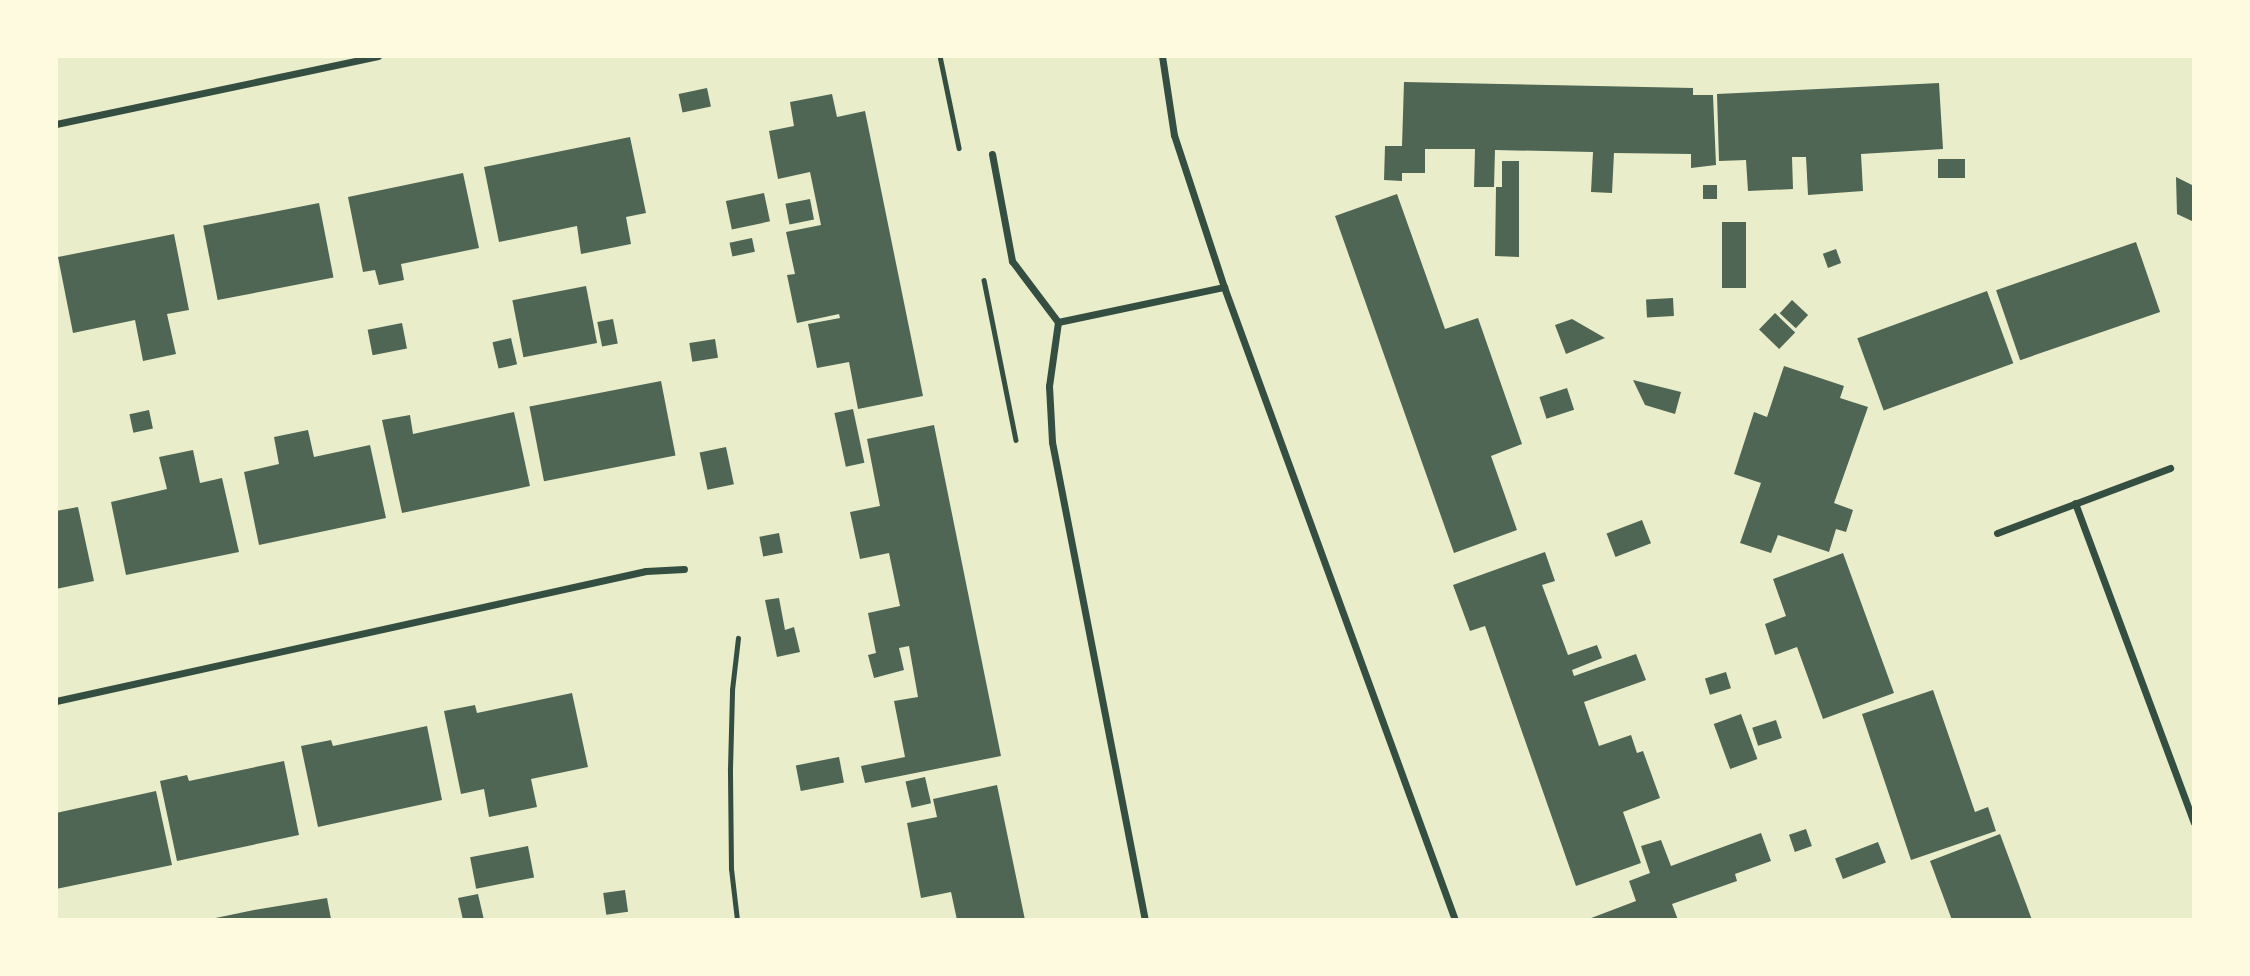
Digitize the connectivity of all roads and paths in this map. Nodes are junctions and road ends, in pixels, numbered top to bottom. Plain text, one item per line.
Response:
1 (1161, 56) edge
2 (373, 57) edge
3 (56, 124) edge
4 (992, 154) dead end
5 (1224, 287) junction
6 (1058, 322) junction
7 (2170, 468) dead end
8 (2075, 503) junction
9 (1997, 533) dead end
10 (684, 569) dead end
11 (738, 638) dead end
12 (56, 701) edge
13 (2194, 823) edge
14 (737, 920) edge
15 (1144, 920) edge
16 (1455, 920) edge

1 - 5 street
2 - 3 street
4 - 6 street
5 - 6 street
5 - 16 street
6 - 15 street
7 - 8 street
8 - 9 street
8 - 13 street
10 - 12 street
11 - 14 path

